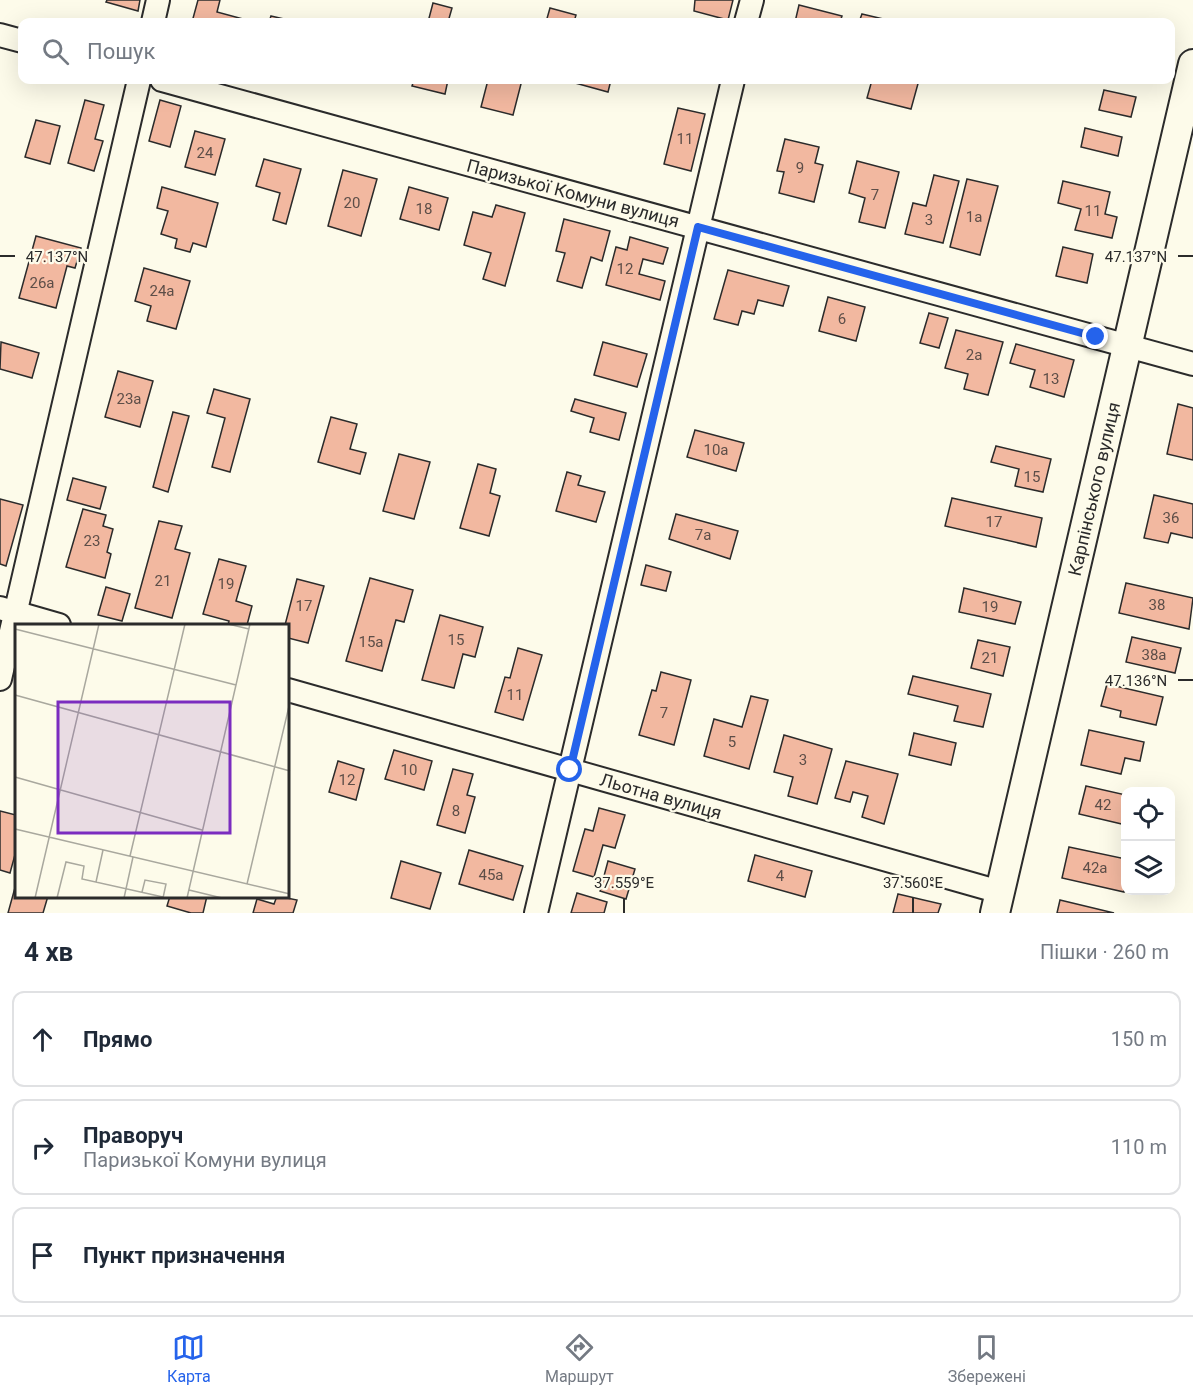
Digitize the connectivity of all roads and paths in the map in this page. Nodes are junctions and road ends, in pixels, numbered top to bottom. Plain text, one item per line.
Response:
1 (158, 0) edge
2 (752, 0) edge
3 (154, 18) edge
4 (747, 18) edge
5 (0, 35) edge
6 (18, 40) edge
7 (1193, 64) edge
8 (138, 84) edge
9 (177, 84) edge
10 (732, 84) edge
11 (698, 227) junction
12 (1127, 345) junction
13 (1193, 364) edge
14 (8, 610) edge
15 (56, 624) edge
16 (0, 679) edge
17 (290, 691) edge
18 (570, 770) junction
19 (997, 902) edge
20 (536, 913) edge

1 - 3 street
2 - 4 street
5 - 6 street
7 - 12 street, Карпінського вулиця
8 - 14 street
9 - 11 street, Паризької Комуни вулиця
10 - 11 street
11 - 12 street, Паризької Комуни вулиця
11 - 18 street
12 - 13 street, Паризької Комуни вулиця
12 - 19 street, Карпінського вулиця
14 - 15 street
14 - 16 street
17 - 18 street, Льотна вулиця
18 - 19 street, Льотна вулиця
18 - 20 street

